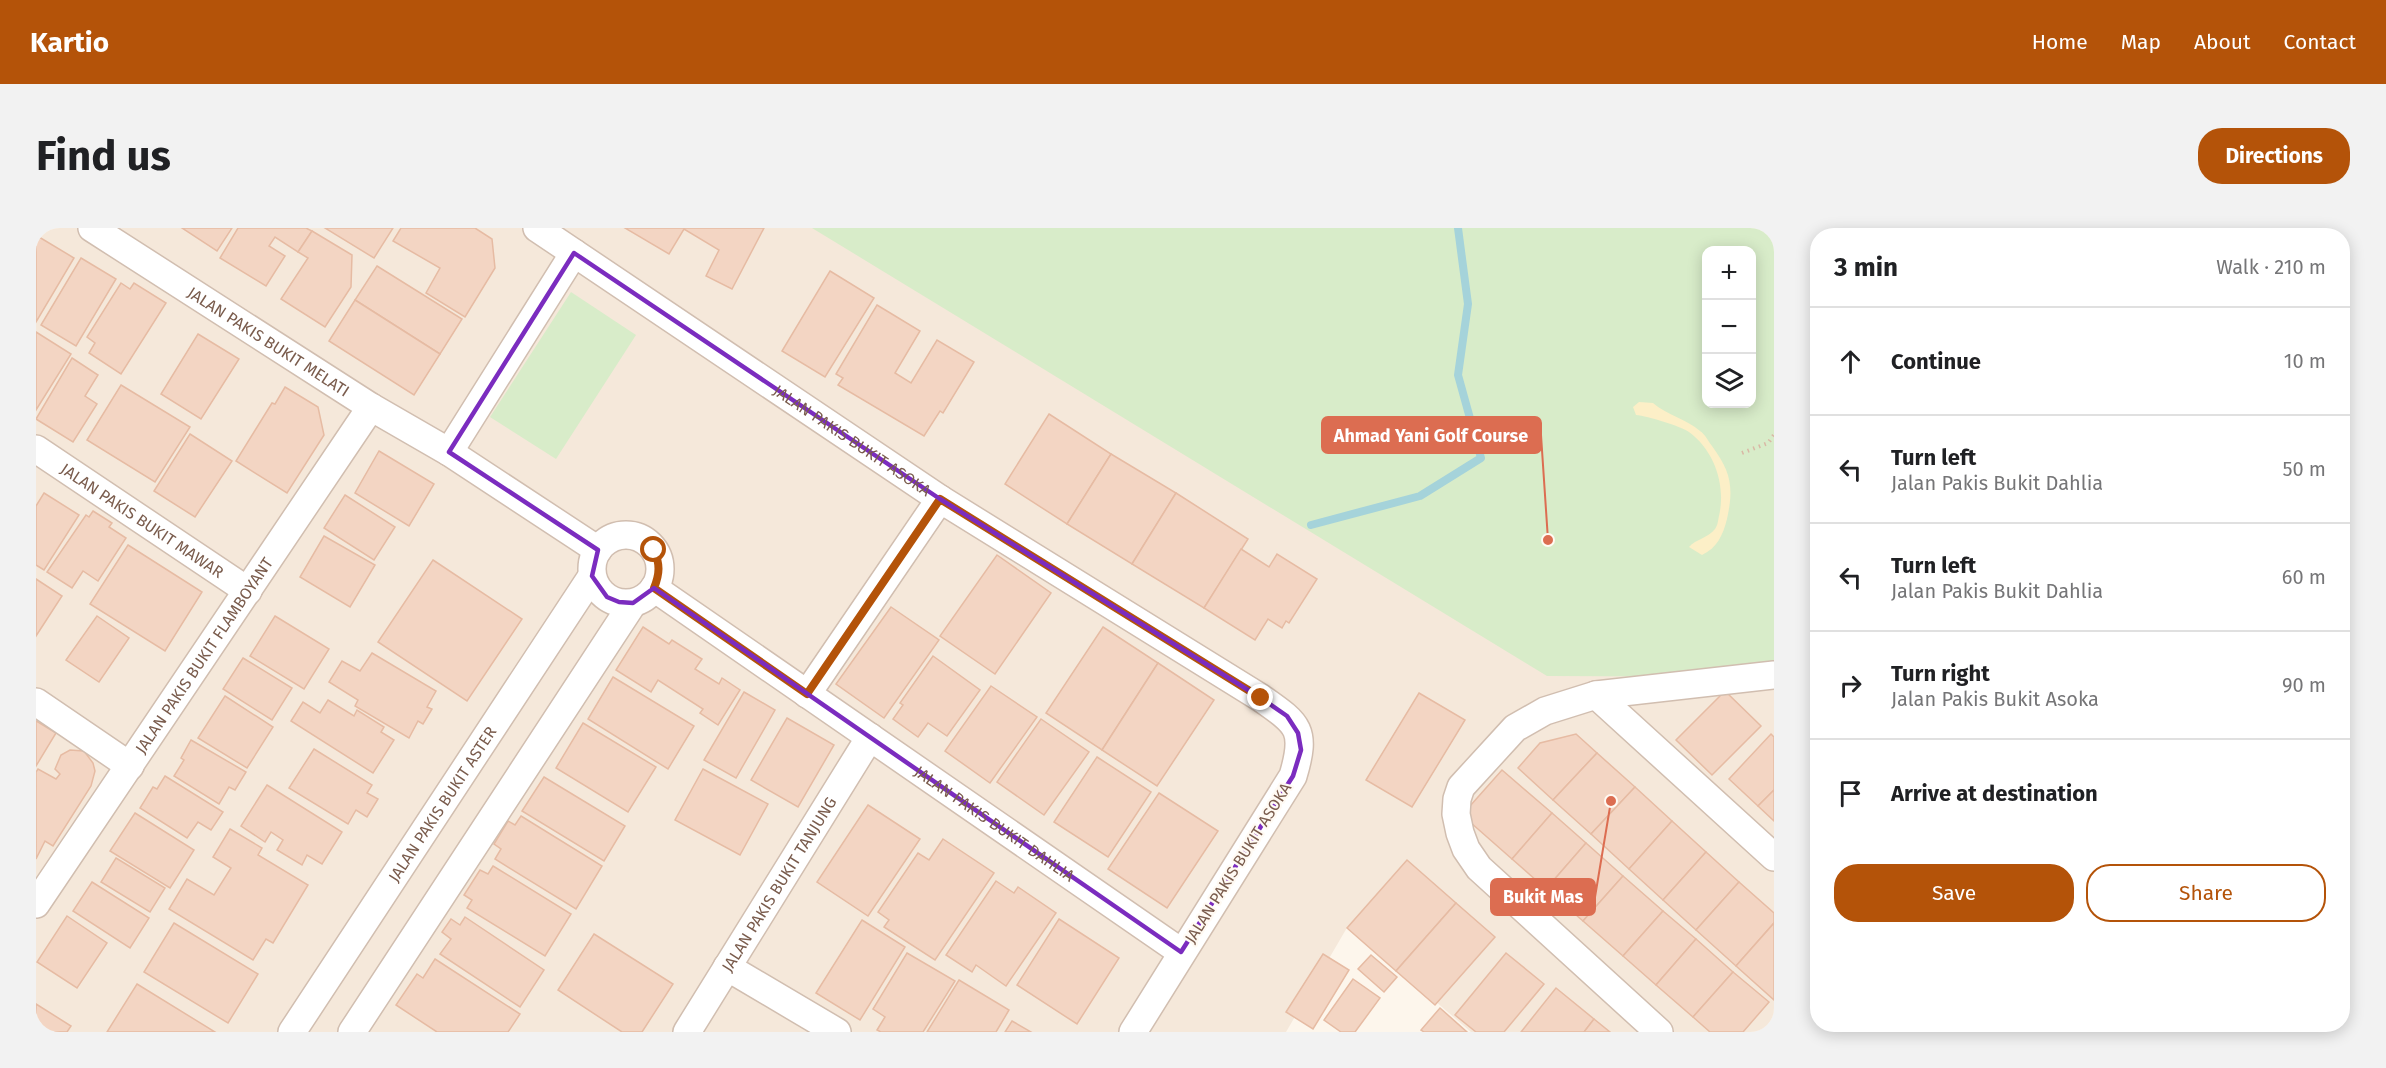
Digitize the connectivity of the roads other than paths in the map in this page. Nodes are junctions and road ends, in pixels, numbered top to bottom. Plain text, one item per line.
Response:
1 (92, 228) edge
2 (537, 228) edge
3 (574, 253) junction
4 (371, 407) junction
5 (36, 448) edge
6 (449, 452) junction
7 (940, 499) junction
8 (598, 550) junction
9 (592, 576) junction
10 (248, 591) junction
11 (644, 595) junction
12 (1774, 675) edge
13 (807, 694) junction
14 (1596, 695) junction
15 (36, 702) edge
16 (870, 736) junction
17 (130, 766) junction
18 (1774, 857) edge
19 (36, 904) edge
20 (1181, 952) junction
21 (727, 967) junction
22 (292, 1032) edge
23 (352, 1032) edge
24 (687, 1032) edge
25 (837, 1032) edge
26 (1133, 1032) edge
27 (1659, 1032) edge

1 - 4 street, JALAN PAKIS BUKIT MELATI
2 - 3 street, JALAN PAKIS BUKIT ASOKA
3 - 6 street
3 - 7 street, JALAN PAKIS BUKIT ASOKA
4 - 6 street, JALAN PAKIS BUKIT MELATI
4 - 10 street, JALAN PAKIS BUKIT FLAMBOYANT
5 - 10 street, JALAN PAKIS BUKIT MAWAR
6 - 8 street, JALAN PAKIS BUKIT MELATI
7 - 13 street
7 - 20 street, JALAN PAKIS BUKIT ASOKA
8 - 9 street
8 - 11 street
9 - 11 street
9 - 22 street, JALAN PAKIS BUKIT ASTER
10 - 17 street, JALAN PAKIS BUKIT FLAMBOYANT
11 - 13 street, JALAN PAKIS BUKIT DAHLIA
11 - 23 street
12 - 14 street
13 - 16 street, JALAN PAKIS BUKIT DAHLIA
14 - 18 street
14 - 27 street
15 - 17 street
16 - 20 street, JALAN PAKIS BUKIT DAHLIA
16 - 21 street, JALAN PAKIS BUKIT TANJUNG
17 - 19 street, JALAN PAKIS BUKIT FLAMBOYANT
20 - 26 street, JALAN PAKIS BUKIT ASOKA
21 - 24 street, JALAN PAKIS BUKIT TANJUNG
21 - 25 street

